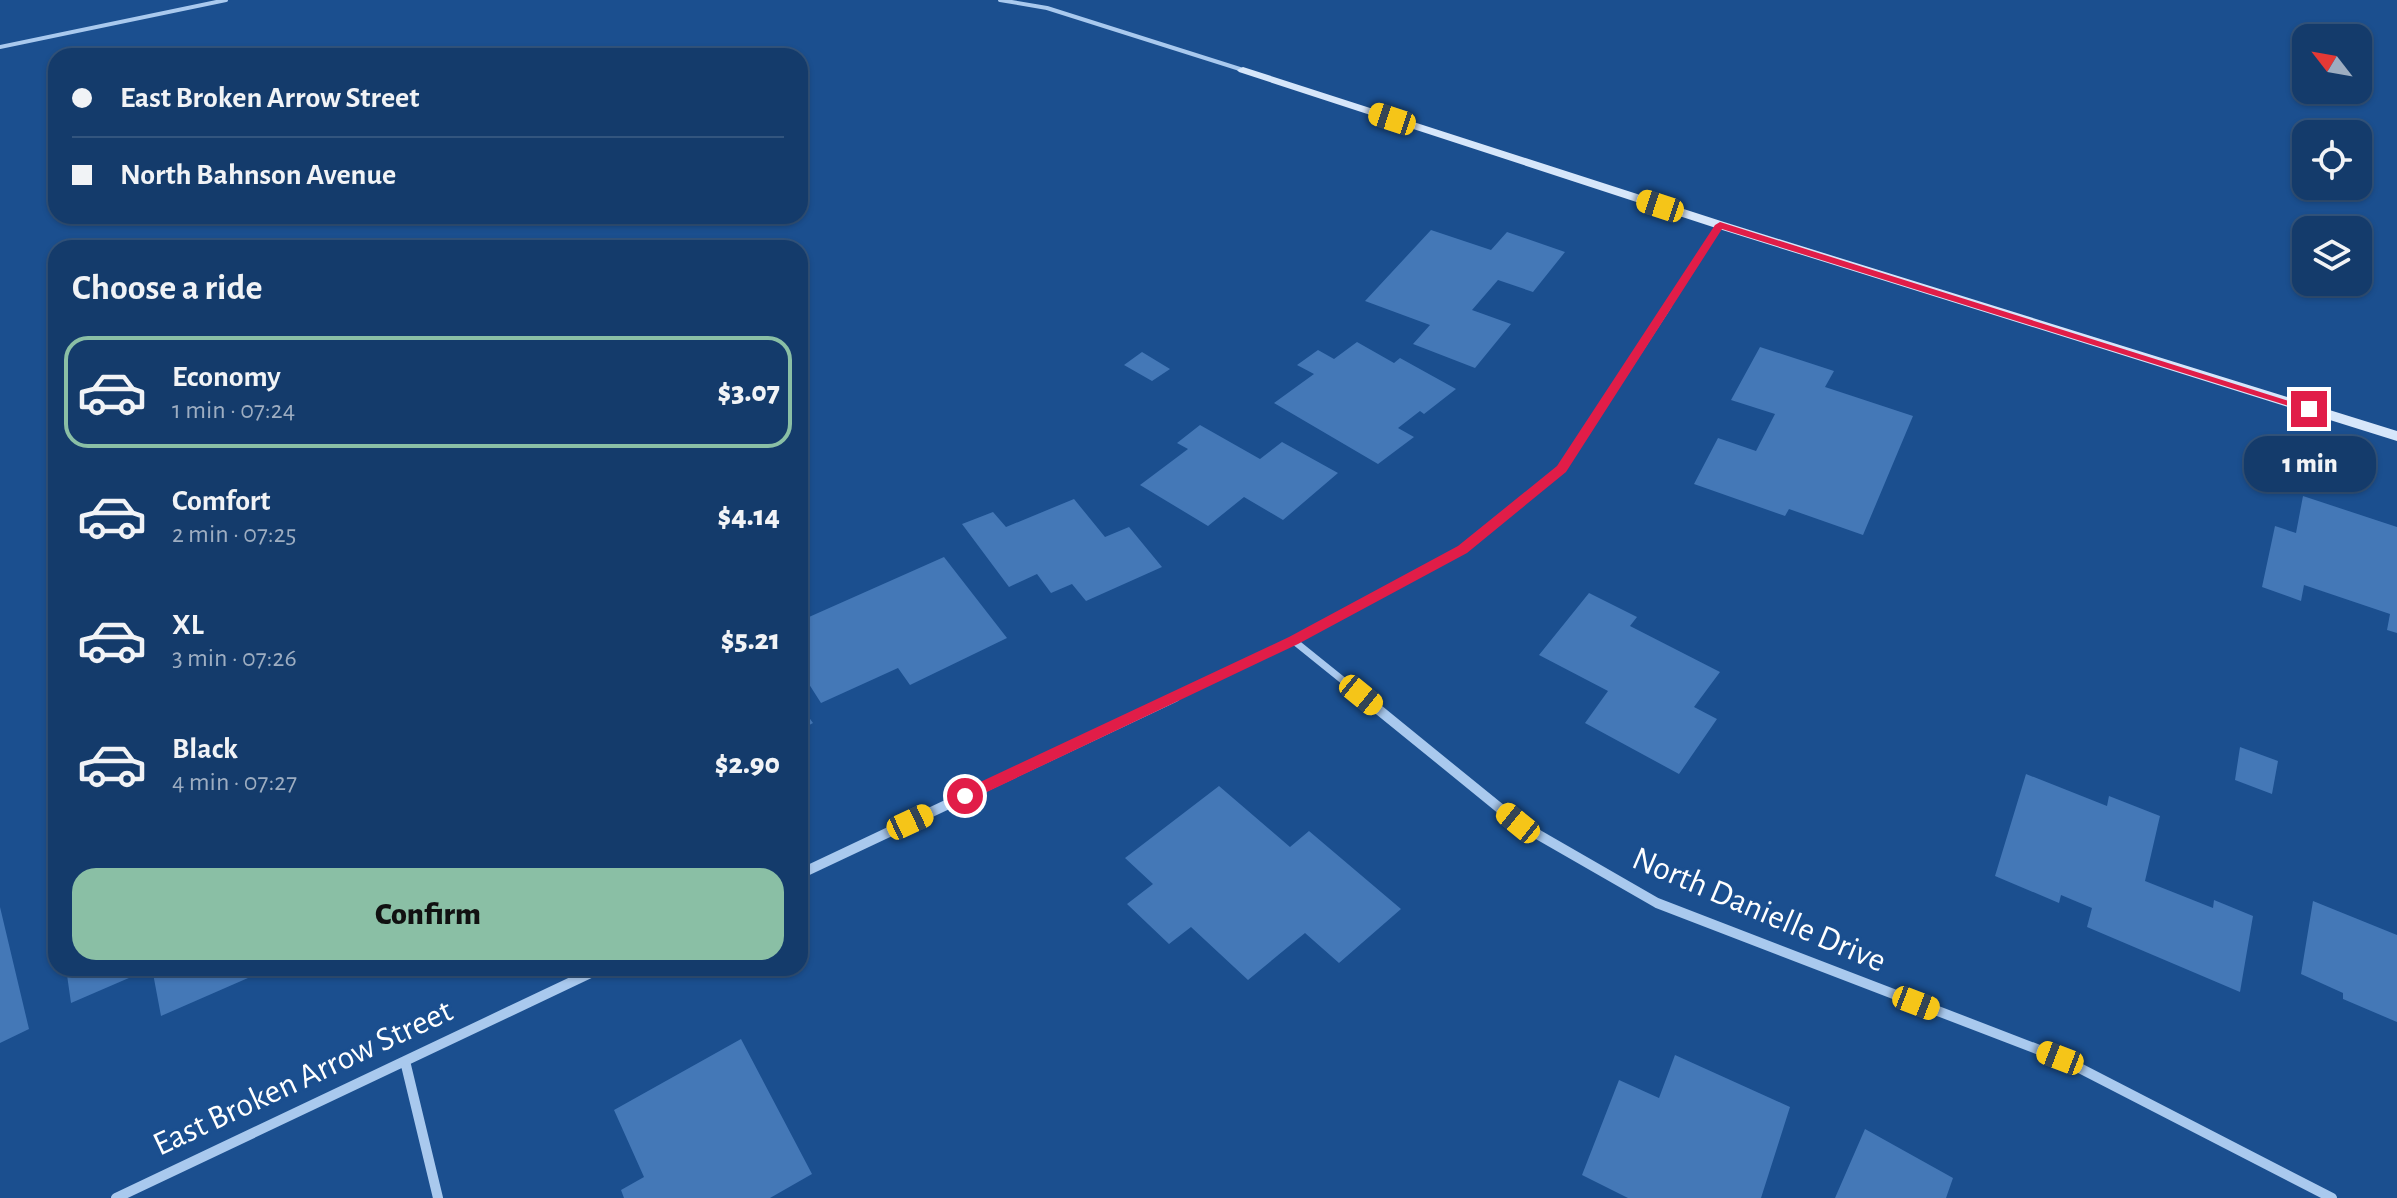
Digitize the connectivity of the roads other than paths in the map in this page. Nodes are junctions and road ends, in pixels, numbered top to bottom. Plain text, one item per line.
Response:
1 (226, 0) edge
2 (1000, 0) edge
3 (0, 47) edge
4 (1243, 70) joint
5 (1720, 225) junction
6 (2397, 436) edge
7 (1294, 641) junction
8 (808, 870) edge
9 (584, 976) edge
10 (405, 1061) junction
11 (116, 1198) edge
12 (438, 1198) edge
13 (2332, 1198) edge

1 - 3 lane
2 - 4 lane
4 - 5 street
5 - 6 street
5 - 7 street
7 - 8 street
7 - 13 street, North Danielle Drive
9 - 10 street, East Broken Arrow Street
10 - 11 street, East Broken Arrow Street
10 - 12 street

